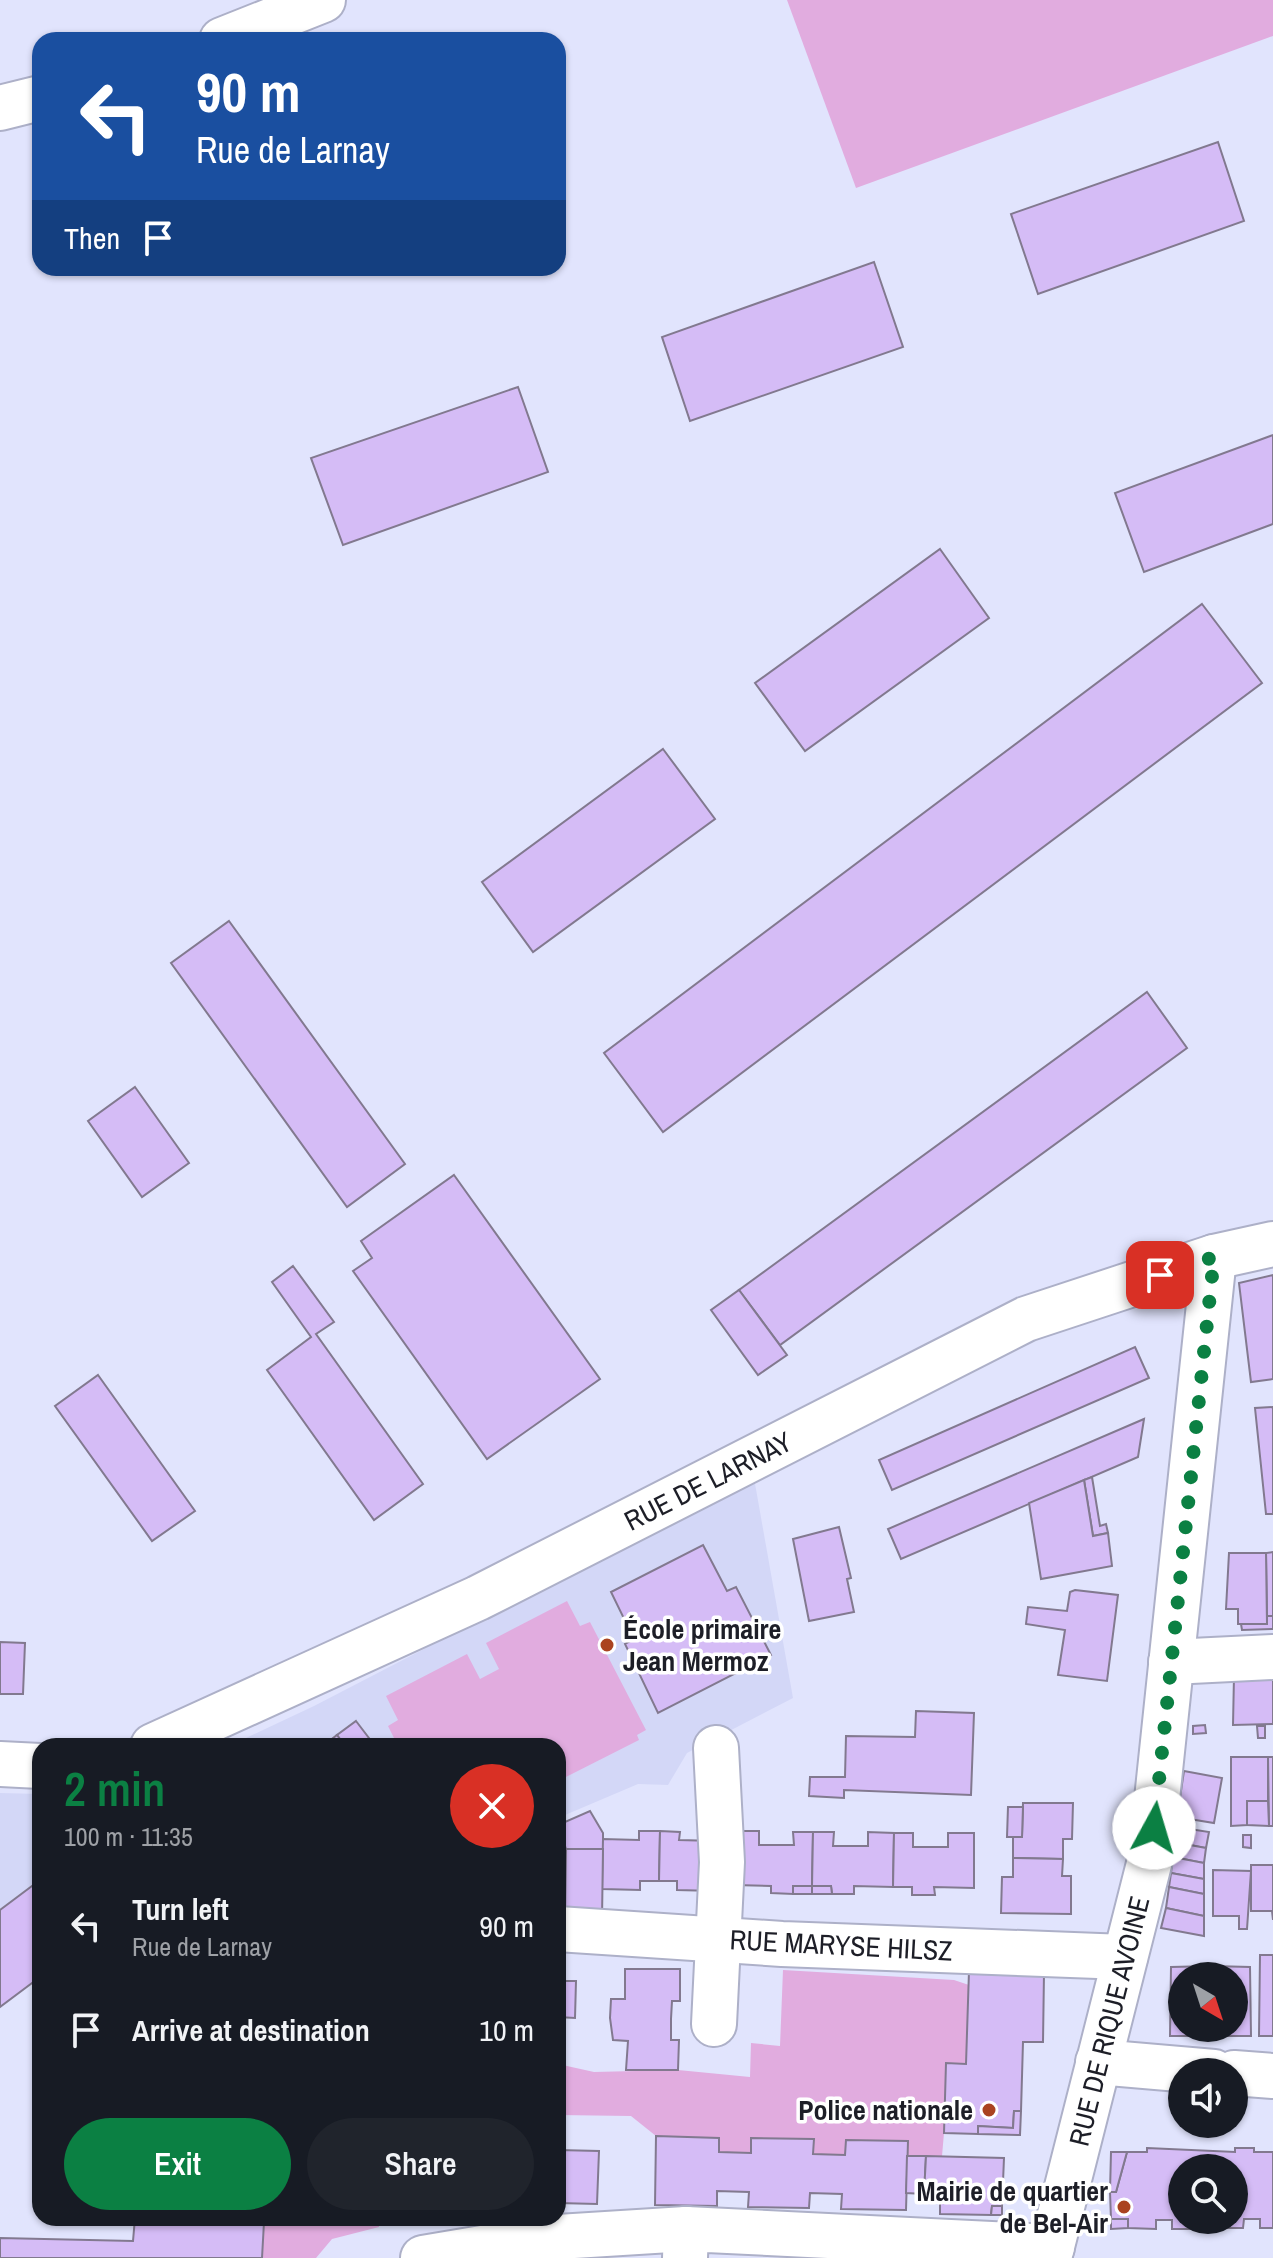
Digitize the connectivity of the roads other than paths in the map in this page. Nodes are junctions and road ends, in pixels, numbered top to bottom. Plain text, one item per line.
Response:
1 (323, 0) edge
2 (242, 32) edge
3 (32, 100) edge
4 (0, 108) edge
5 (1273, 1244) edge
6 (1214, 1257) junction
7 (1273, 1657) edge
8 (1171, 1662) junction
9 (171, 1738) edge
10 (716, 1748) dead end
11 (0, 1764) edge
12 (32, 1766) edge
13 (566, 1930) edge
14 (719, 1940) junction
15 (1125, 1957) junction
16 (714, 2024) dead end
17 (1098, 2062) junction
18 (1168, 2068) edge
19 (1248, 2074) edge
20 (1273, 2076) edge
21 (686, 2244) edge
22 (1051, 2253) edge
23 (423, 2258) edge

1 - 2 street
3 - 4 street
5 - 6 street, RUE DE LARNAY
6 - 8 street, RUE DE RIQUE AVOINE
6 - 9 street, RUE DE LARNAY
7 - 8 street
8 - 15 street, RUE DE RIQUE AVOINE
10 - 14 street
11 - 12 street
13 - 14 street, RUE MARYSE HILSZ
14 - 15 street, RUE MARYSE HILSZ
14 - 16 street
15 - 17 street, RUE DE RIQUE AVOINE
17 - 18 street
17 - 22 street, RUE DE RIQUE AVOINE
19 - 20 street
21 - 22 street
21 - 23 street

